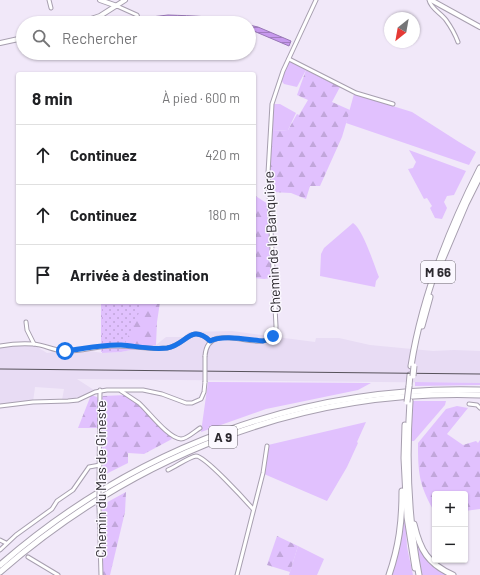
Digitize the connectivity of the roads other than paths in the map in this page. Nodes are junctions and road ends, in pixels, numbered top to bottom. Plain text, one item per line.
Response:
1 (49, 0) edge
2 (100, 0) edge
3 (125, 0) edge
4 (316, 0) edge
5 (430, 0) edge
6 (117, 6) junction
7 (51, 8) dead end
8 (100, 16) edge
9 (137, 16) edge
10 (480, 27) edge
11 (16, 40) edge
12 (458, 42) dead end
13 (0, 43) edge
14 (289, 59) junction
15 (393, 104) dead end
16 (480, 168) edge
17 (480, 176) edge
18 (26, 322) dead end
19 (210, 341) junction
20 (34, 344) junction
21 (0, 346) edge
22 (413, 366) junction
23 (100, 390) junction
24 (480, 390) edge
25 (121, 391) junction
26 (93, 393) junction
27 (480, 395) edge
28 (100, 398) junction
29 (408, 402) junction
30 (469, 404) dead end
31 (0, 406) edge
32 (480, 408) edge
33 (200, 428) dead end
34 (268, 446) dead end
35 (100, 465) junction
36 (168, 470) dead end
37 (405, 475) junction
38 (253, 509) junction
39 (410, 511) junction
40 (0, 540) edge
41 (6, 543) junction
42 (0, 550) edge
43 (28, 558) dead end
44 (0, 565) edge
45 (0, 572) edge
46 (58, 575) edge
47 (101, 575) edge
48 (237, 575) edge
49 (389, 575) edge
50 (418, 575) edge
51 (453, 575) edge

1 - 7 street
2 - 6 main road
3 - 6 main road
4 - 14 street, Chemin de la Banquière
5 - 10 main road
5 - 12 street
6 - 8 main road
6 - 9 street
11 - 13 main road
14 - 15 street
14 - 19 street, Chemin de la Banquière
16 - 22 highway, M 66
17 - 22 highway, M 66
18 - 20 street
19 - 20 street
19 - 25 street, bridge
20 - 21 street
22 - 29 highway, M 66, bridge
23 - 25 street
23 - 26 street, Chemin du Mas de Gineste
23 - 28 street, Chemin du Mas de Gineste
24 - 44 highway, A 9
25 - 33 street
26 - 28 street
26 - 31 street, Chemin du Mas de Gineste
27 - 45 highway, A 9
28 - 35 street, Chemin du Mas de Gineste
29 - 37 highway, M 66
29 - 39 highway, M 66
30 - 32 street
34 - 38 street
35 - 41 street
35 - 47 street, Chemin du Mas de Gineste, bridge
36 - 38 street
37 - 49 highway
37 - 50 highway, M 66
38 - 48 street
39 - 50 highway, M 66
39 - 51 highway
40 - 41 street
41 - 42 street
43 - 46 street

